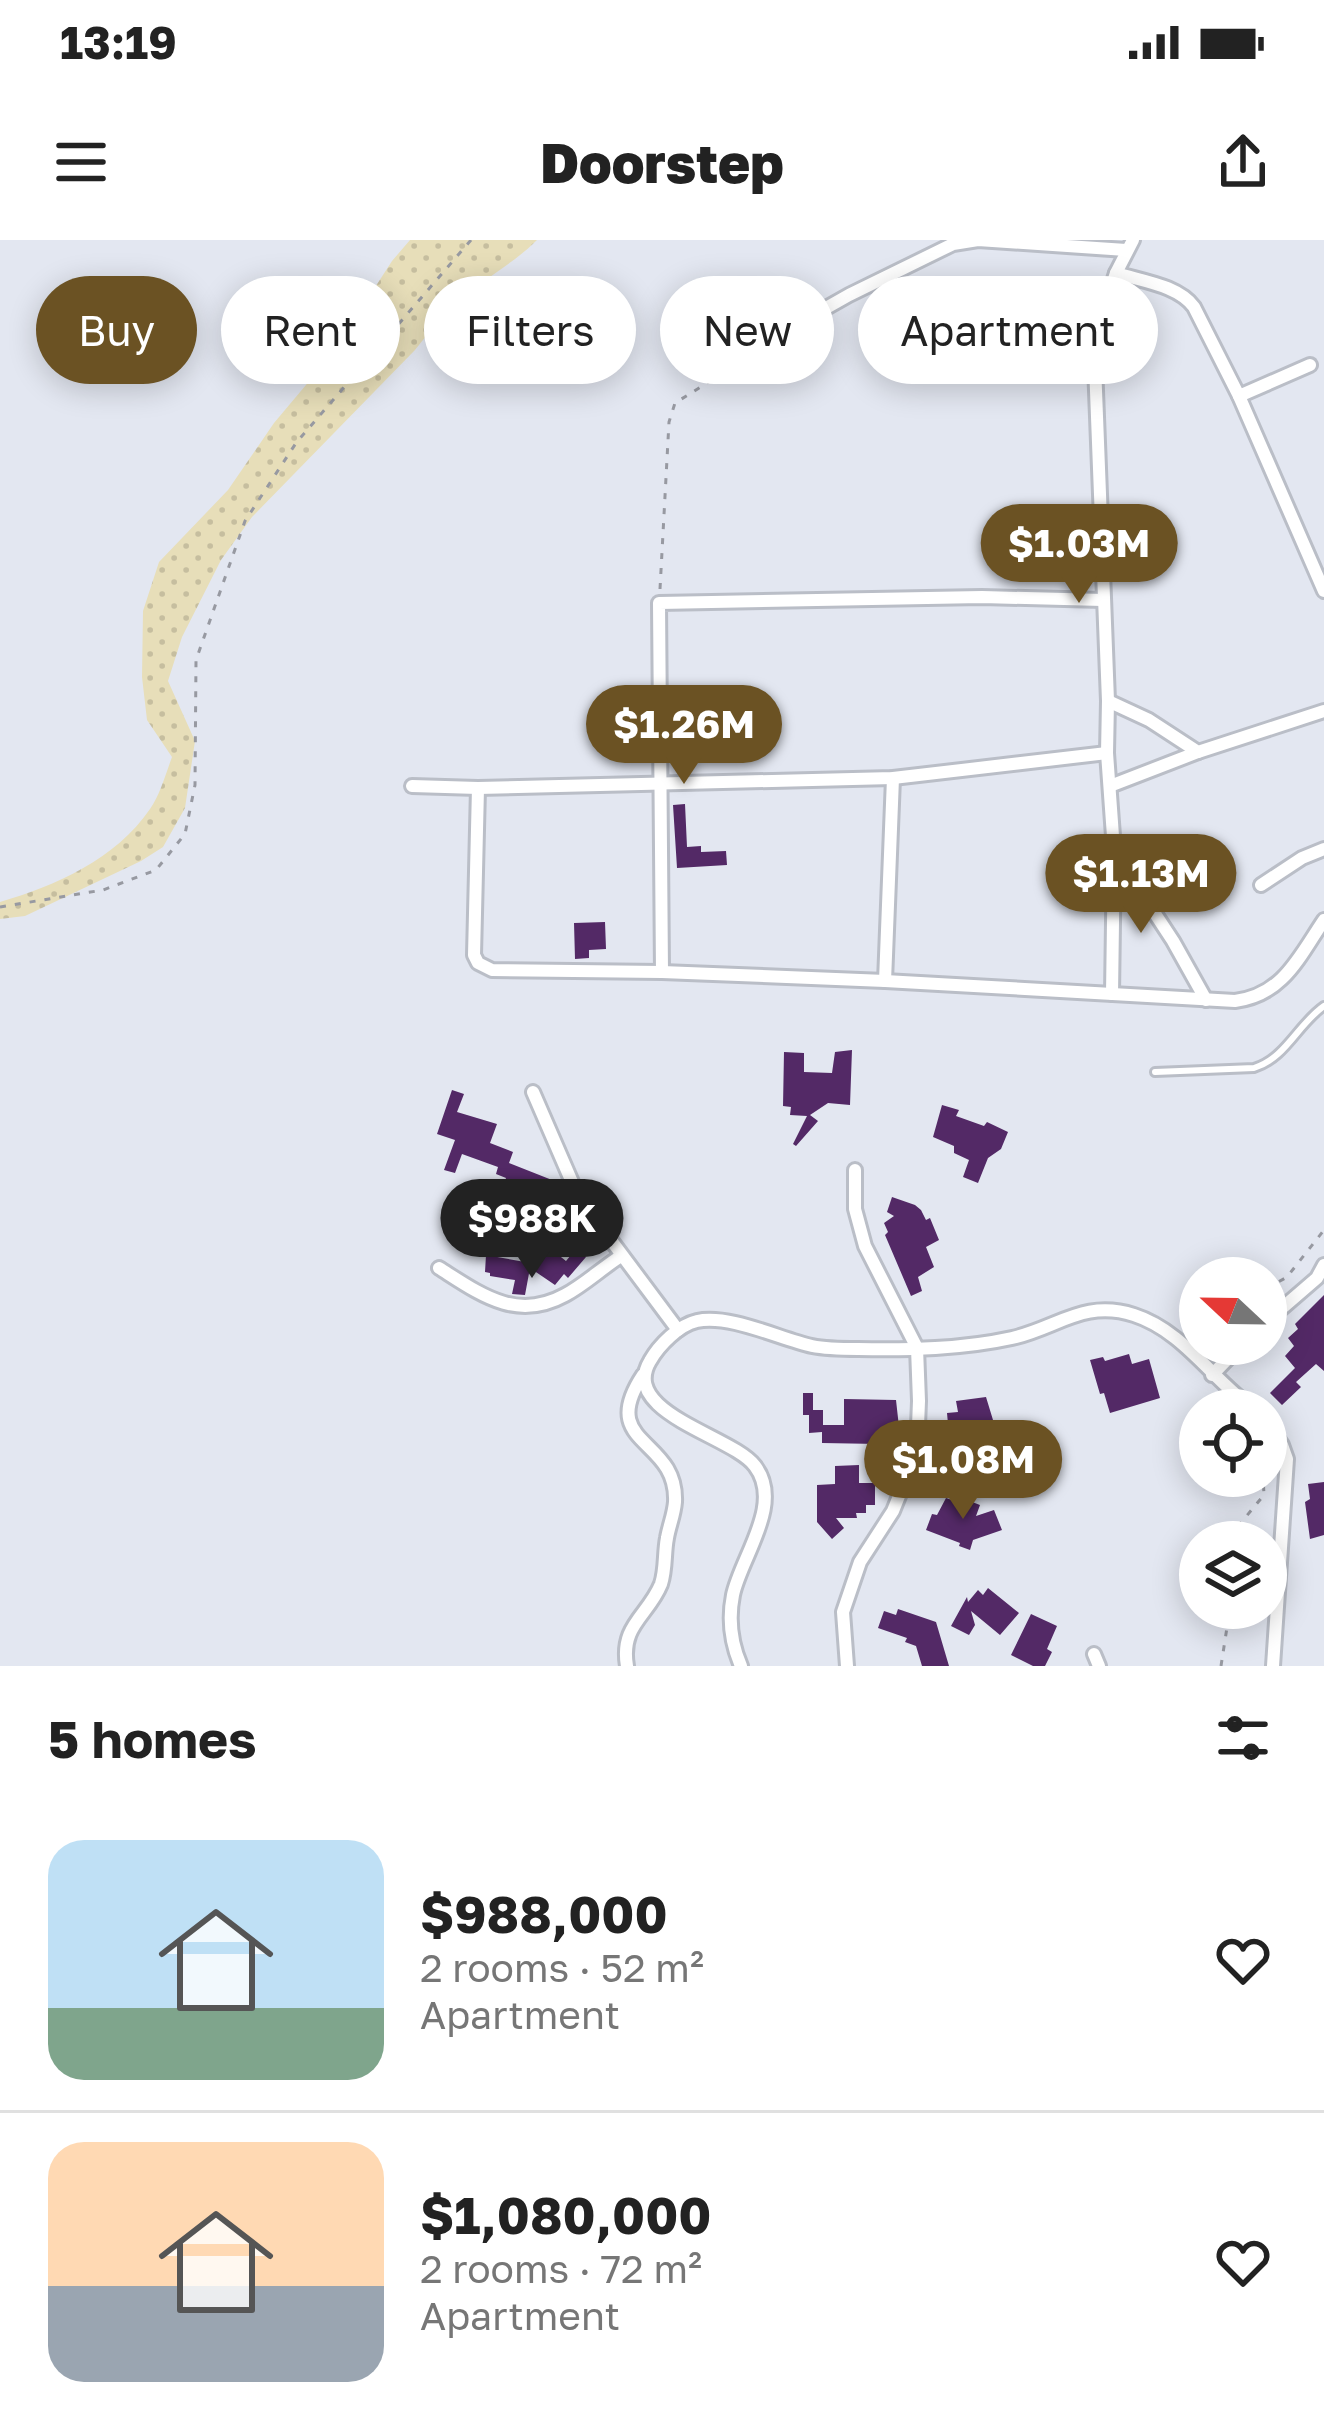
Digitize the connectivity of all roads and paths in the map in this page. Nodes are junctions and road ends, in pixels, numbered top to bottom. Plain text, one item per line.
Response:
1 (471, 240) edge
2 (1130, 245) edge
3 (1116, 273) junction
4 (1115, 276) edge
5 (834, 304) edge
6 (1310, 365) dead end
7 (706, 384) edge
8 (1095, 384) edge
9 (1239, 396) junction
10 (1324, 591) edge
11 (1102, 601) junction
12 (659, 603) junction
13 (1108, 701) junction
14 (1324, 711) edge
15 (1198, 752) junction
16 (1107, 753) junction
17 (893, 778) junction
18 (660, 784) junction
19 (412, 786) dead end
20 (1110, 786) junction
21 (478, 788) junction
22 (1324, 849) edge
23 (1114, 850) junction
24 (1261, 886) dead end
25 (0, 907) edge
26 (1324, 920) edge
27 (662, 972) junction
28 (885, 981) junction
29 (1112, 994) junction
30 (1206, 1000) junction
31 (1324, 1006) edge
32 (1155, 1072) dead end
33 (533, 1092) dead end
34 (855, 1170) dead end
35 (1324, 1230) edge
36 (621, 1256) junction
37 (1324, 1264) edge
38 (439, 1268) dead end
39 (1287, 1277) edge
40 (1287, 1304) edge
41 (678, 1330) junction
42 (917, 1348) junction
43 (1222, 1365) edge
44 (644, 1374) junction
45 (1212, 1375) junction
46 (1226, 1389) edge
47 (1262, 1497) edge
48 (1284, 1497) edge
49 (1242, 1521) edge
50 (1227, 1629) edge
51 (627, 1666) edge
52 (741, 1666) edge
53 (847, 1666) edge
54 (1221, 1666) edge
55 (1273, 1666) edge

1 - 25 path
2 - 3 street
2 - 5 street
3 - 4 street
3 - 9 street
6 - 9 street
7 - 12 path
8 - 11 street
9 - 10 street
11 - 12 street
11 - 13 street
12 - 18 street
13 - 15 street
13 - 16 street
14 - 15 street
15 - 20 street
16 - 17 street
16 - 20 street
17 - 18 street
17 - 28 street
18 - 21 street
18 - 27 street
19 - 21 street
20 - 23 street
21 - 27 street
22 - 24 street
23 - 29 street
23 - 30 street
26 - 30 street
27 - 28 street
28 - 29 street
29 - 30 street
31 - 32 lane
33 - 36 street
34 - 42 street
35 - 39 path
36 - 38 street
36 - 41 street
37 - 40 street
41 - 42 street
41 - 44 street
42 - 45 street
42 - 53 street
43 - 45 street
44 - 51 street
44 - 52 street
45 - 46 street
47 - 49 path
48 - 55 street
50 - 54 path

